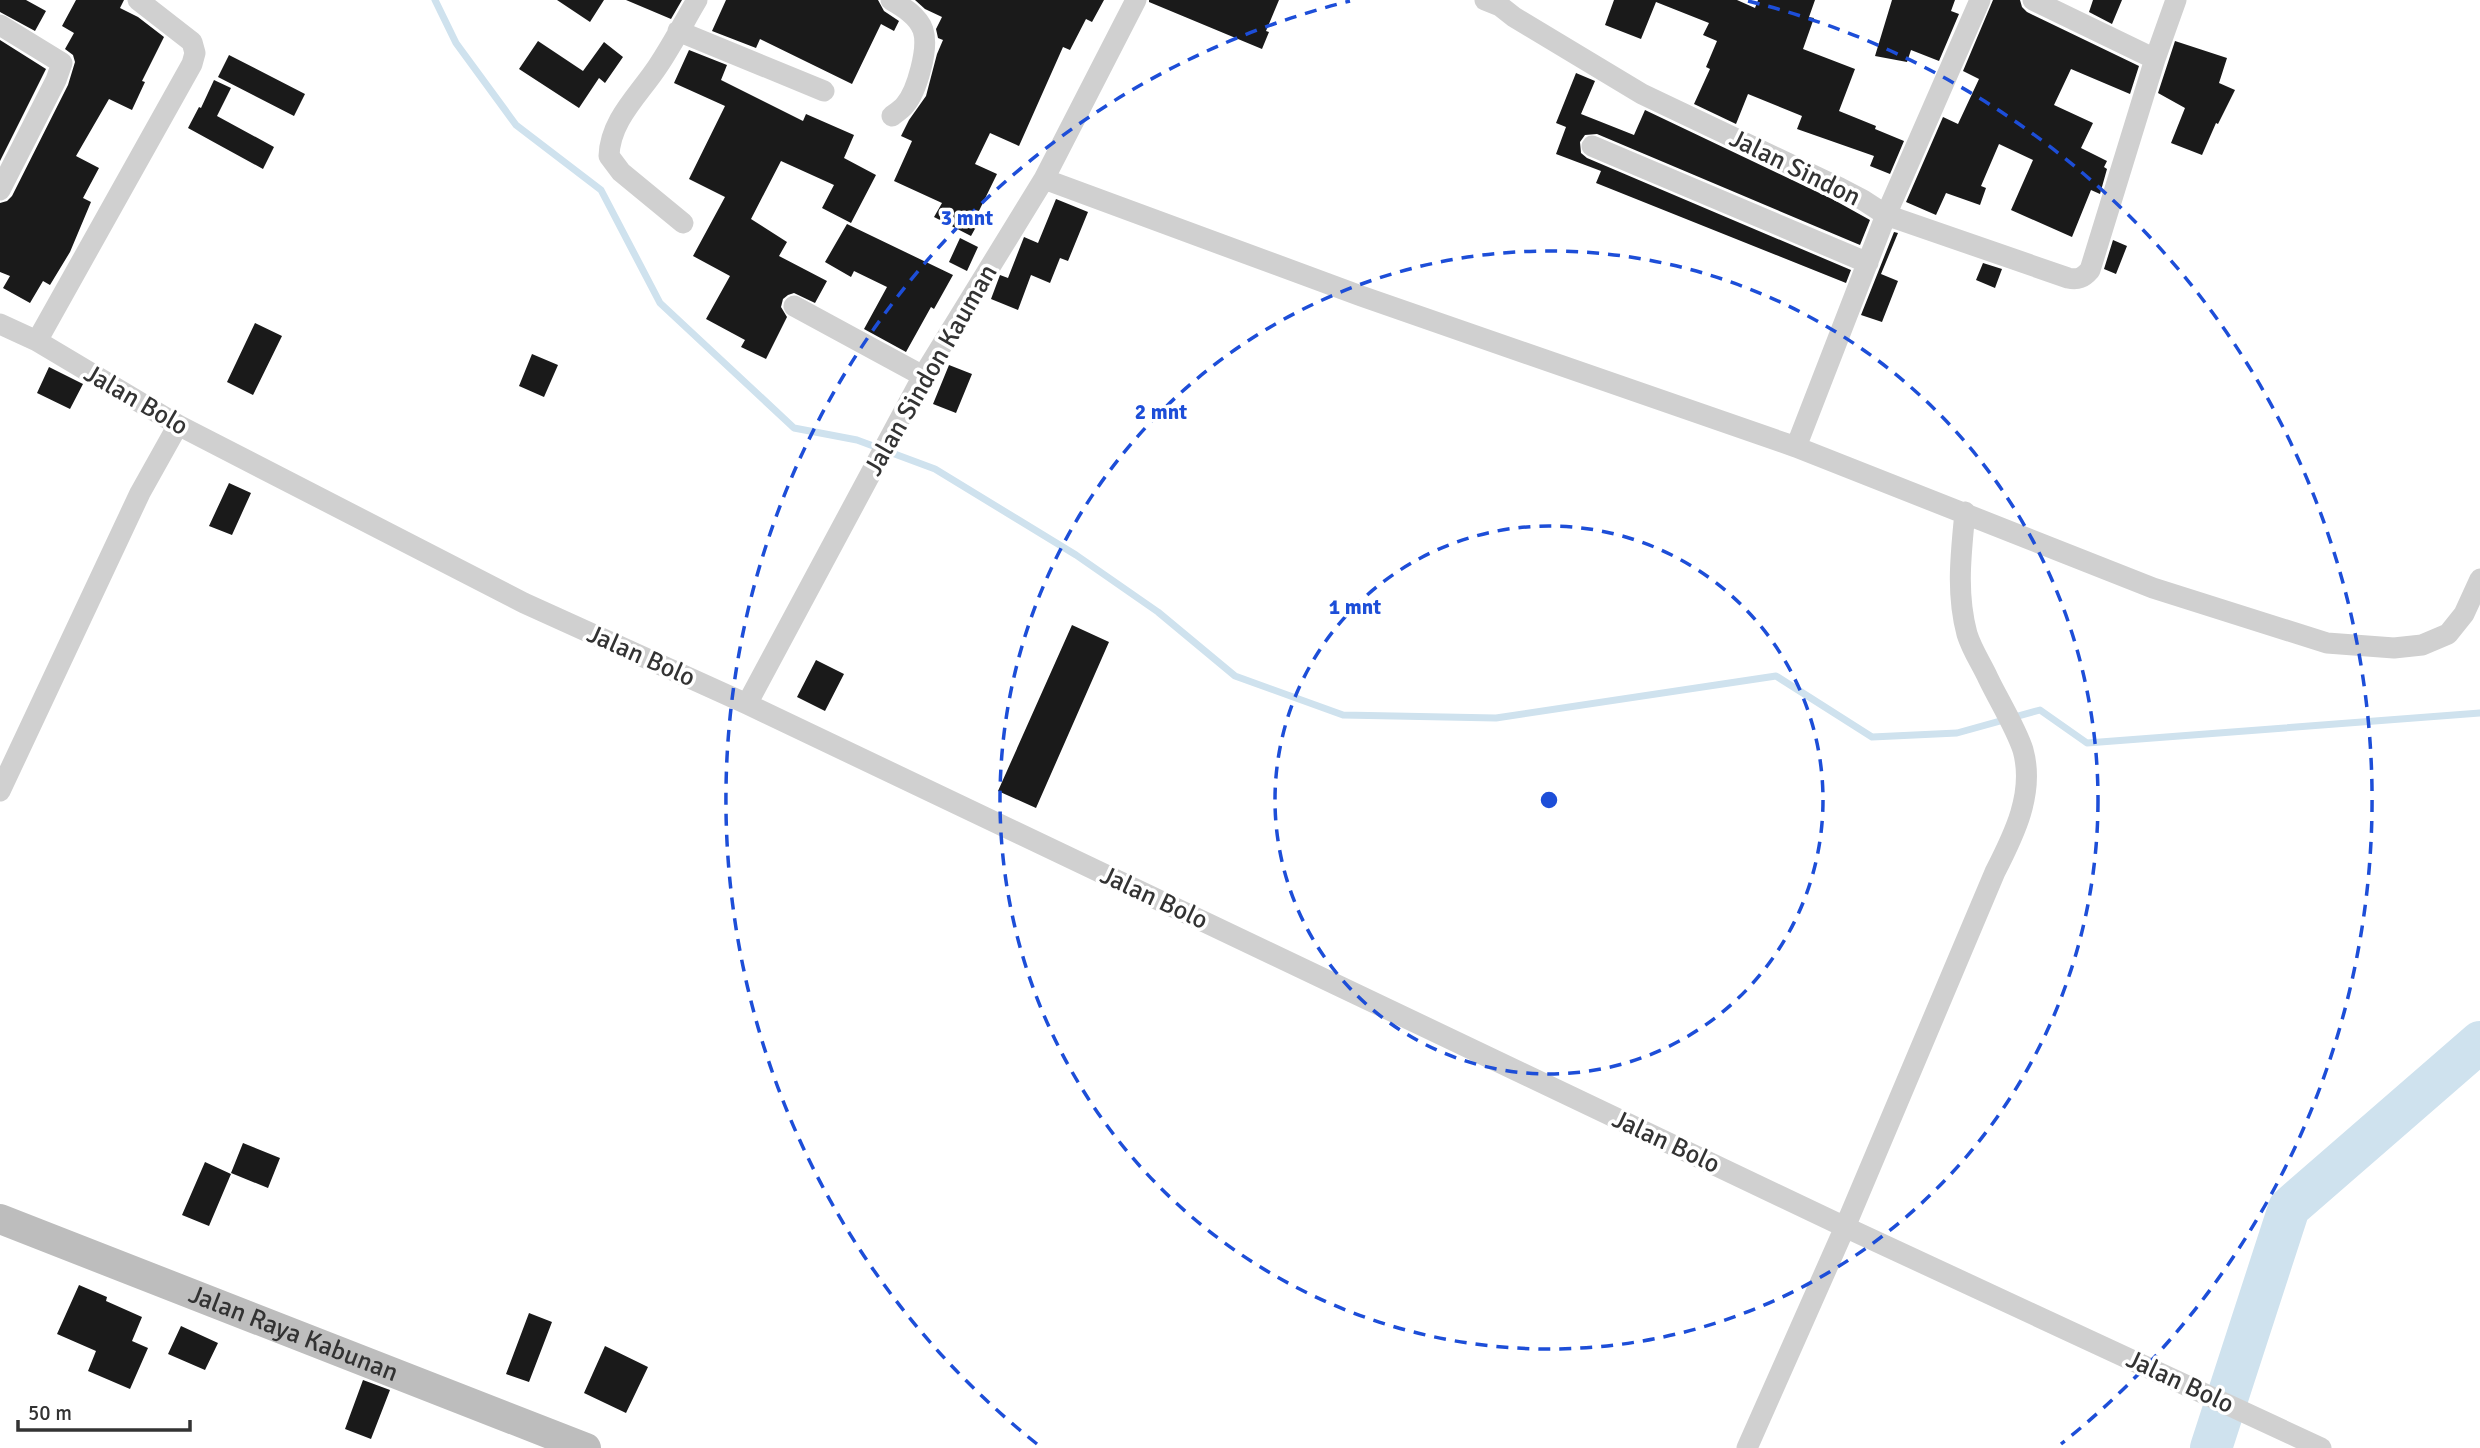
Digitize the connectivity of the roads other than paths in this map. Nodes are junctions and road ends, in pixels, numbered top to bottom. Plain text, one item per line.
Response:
1 (138, 0) edge
2 (697, 0) edge
3 (891, 0) edge
4 (1136, 0) edge
5 (1980, 0) edge
6 (2033, 0) edge
7 (2176, 0) edge
8 (1495, 2) edge
9 (0, 26) edge
10 (678, 31) junction
11 (2155, 59) junction
12 (824, 91) dead end
13 (892, 116) dead end
14 (1592, 146) dead end
15 (1044, 179) junction
16 (0, 190) edge
17 (1886, 215) junction
18 (683, 223) dead end
19 (1868, 263) junction
20 (794, 306) dead end
21 (0, 324) edge
22 (37, 341) junction
23 (923, 376) junction
24 (178, 425) junction
25 (1796, 447) junction
26 (1965, 512) junction
27 (2480, 579) edge
28 (747, 704) junction
29 (0, 791) edge
30 (0, 1219) edge
31 (1845, 1227) junction
32 (586, 1448) edge
33 (1747, 1448) edge
34 (2321, 1448) edge

1 - 22 street
2 - 10 street
3 - 13 street
4 - 15 street, Jalan Sindon Kauman
5 - 17 street, Jalan Sindon
6 - 11 street
7 - 11 street
8 - 17 street, Jalan Sindon
9 - 16 street
10 - 12 street
10 - 18 street
11 - 17 street
14 - 19 street
15 - 23 street, Jalan Sindon Kauman
15 - 25 street
17 - 19 street
19 - 25 street
20 - 23 street
21 - 22 street, Jalan Bolo
22 - 24 street, Jalan Bolo
23 - 28 street, Jalan Sindon Kauman
24 - 28 street, Jalan Bolo
24 - 29 street
25 - 26 street
26 - 27 street
26 - 31 street
28 - 31 street, Jalan Bolo
30 - 32 street, Jalan Raya Kabunan
31 - 33 street
31 - 34 street, Jalan Bolo

